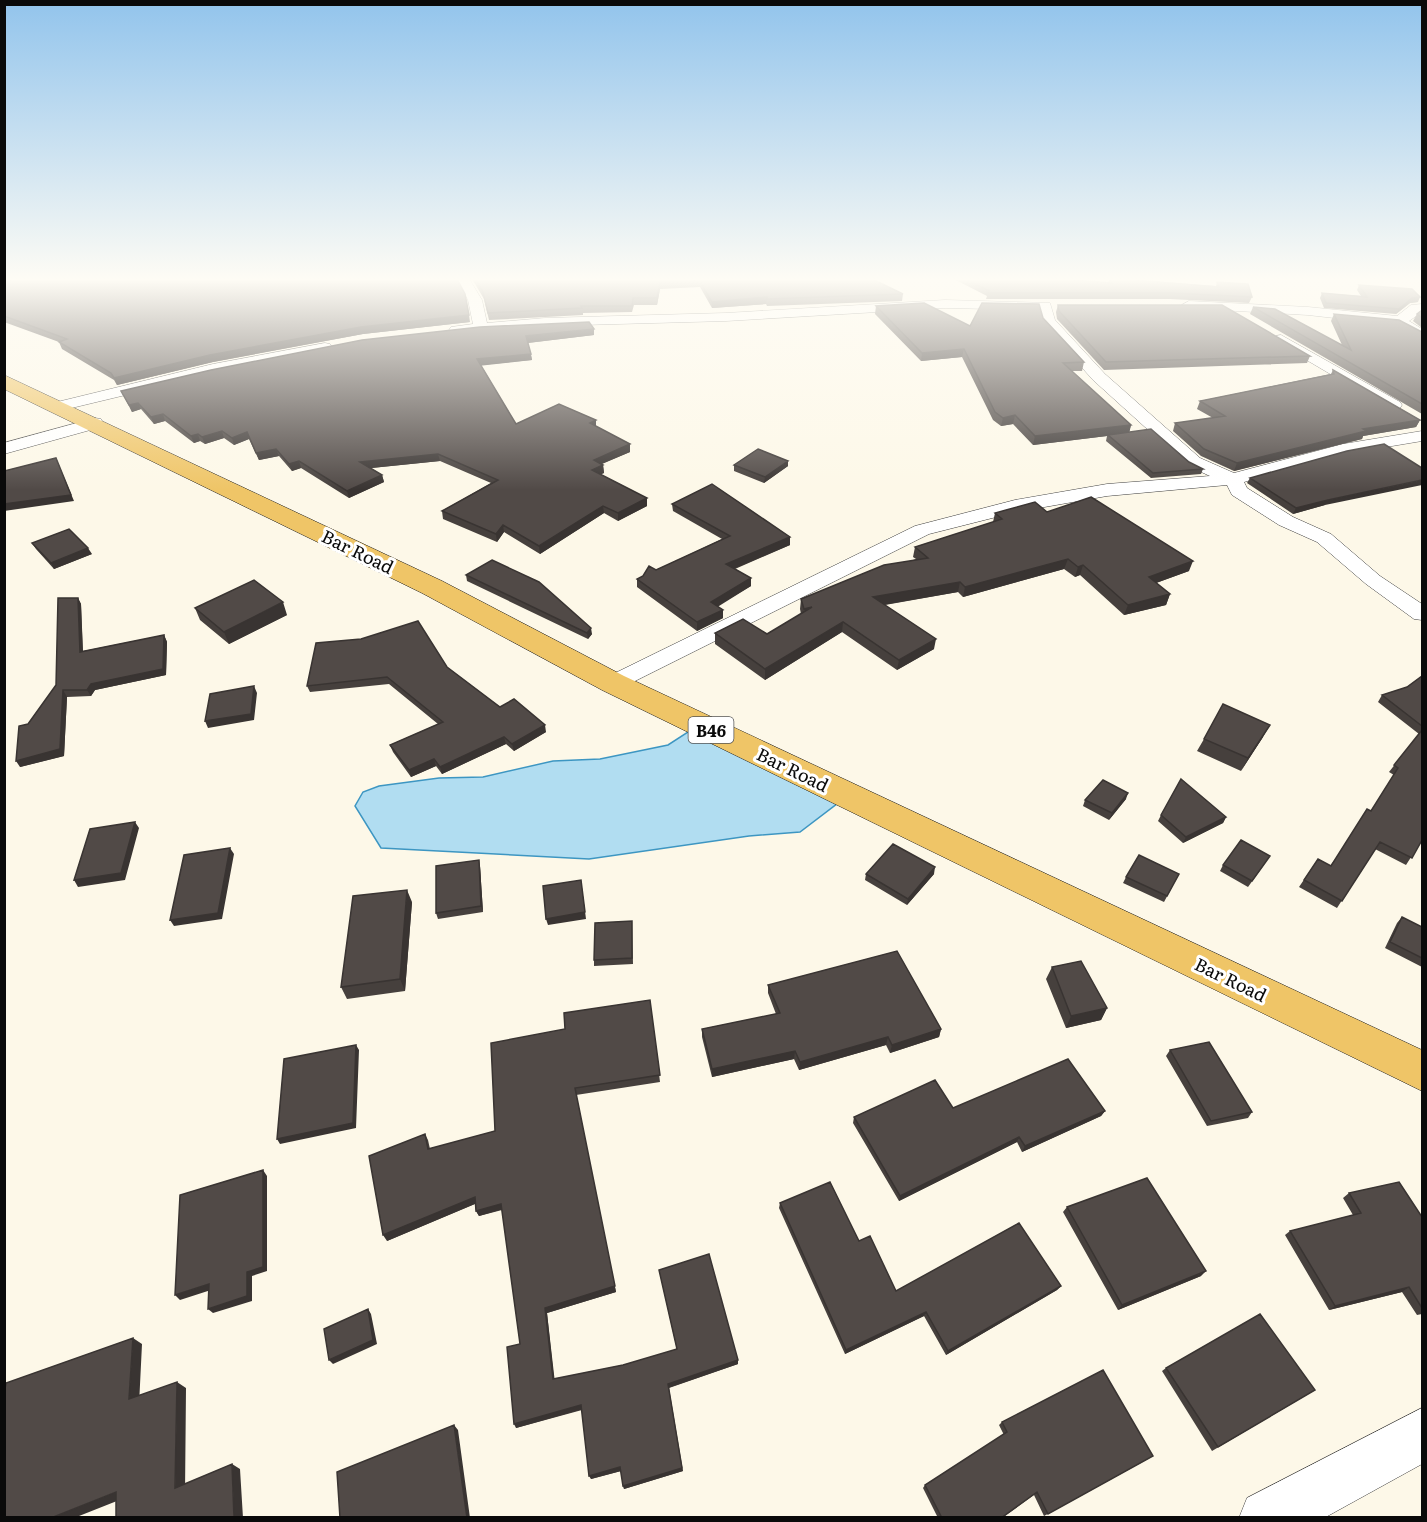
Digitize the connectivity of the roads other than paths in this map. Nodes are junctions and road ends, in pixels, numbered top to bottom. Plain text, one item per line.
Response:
1 (324, 348) edge
2 (1073, 348) edge
3 (1295, 348) edge
4 (4, 381) edge
5 (59, 406) junction
6 (1403, 411) edge
7 (95, 423) junction
8 (1422, 436) edge
9 (4, 449) edge
10 (1233, 479) junction
11 (1422, 614) edge
12 (613, 683) junction
13 (1422, 1071) edge
14 (1422, 1435) edge
15 (1267, 1518) edge

1 - 5 street
2 - 10 street
3 - 6 street
4 - 5 main road, Bar Road / B46
5 - 7 main road, Bar Road / B46
7 - 9 street
7 - 12 main road, Bar Road / B46
8 - 10 street
10 - 11 street
10 - 12 street
12 - 13 main road, Bar Road / B46
14 - 15 street

